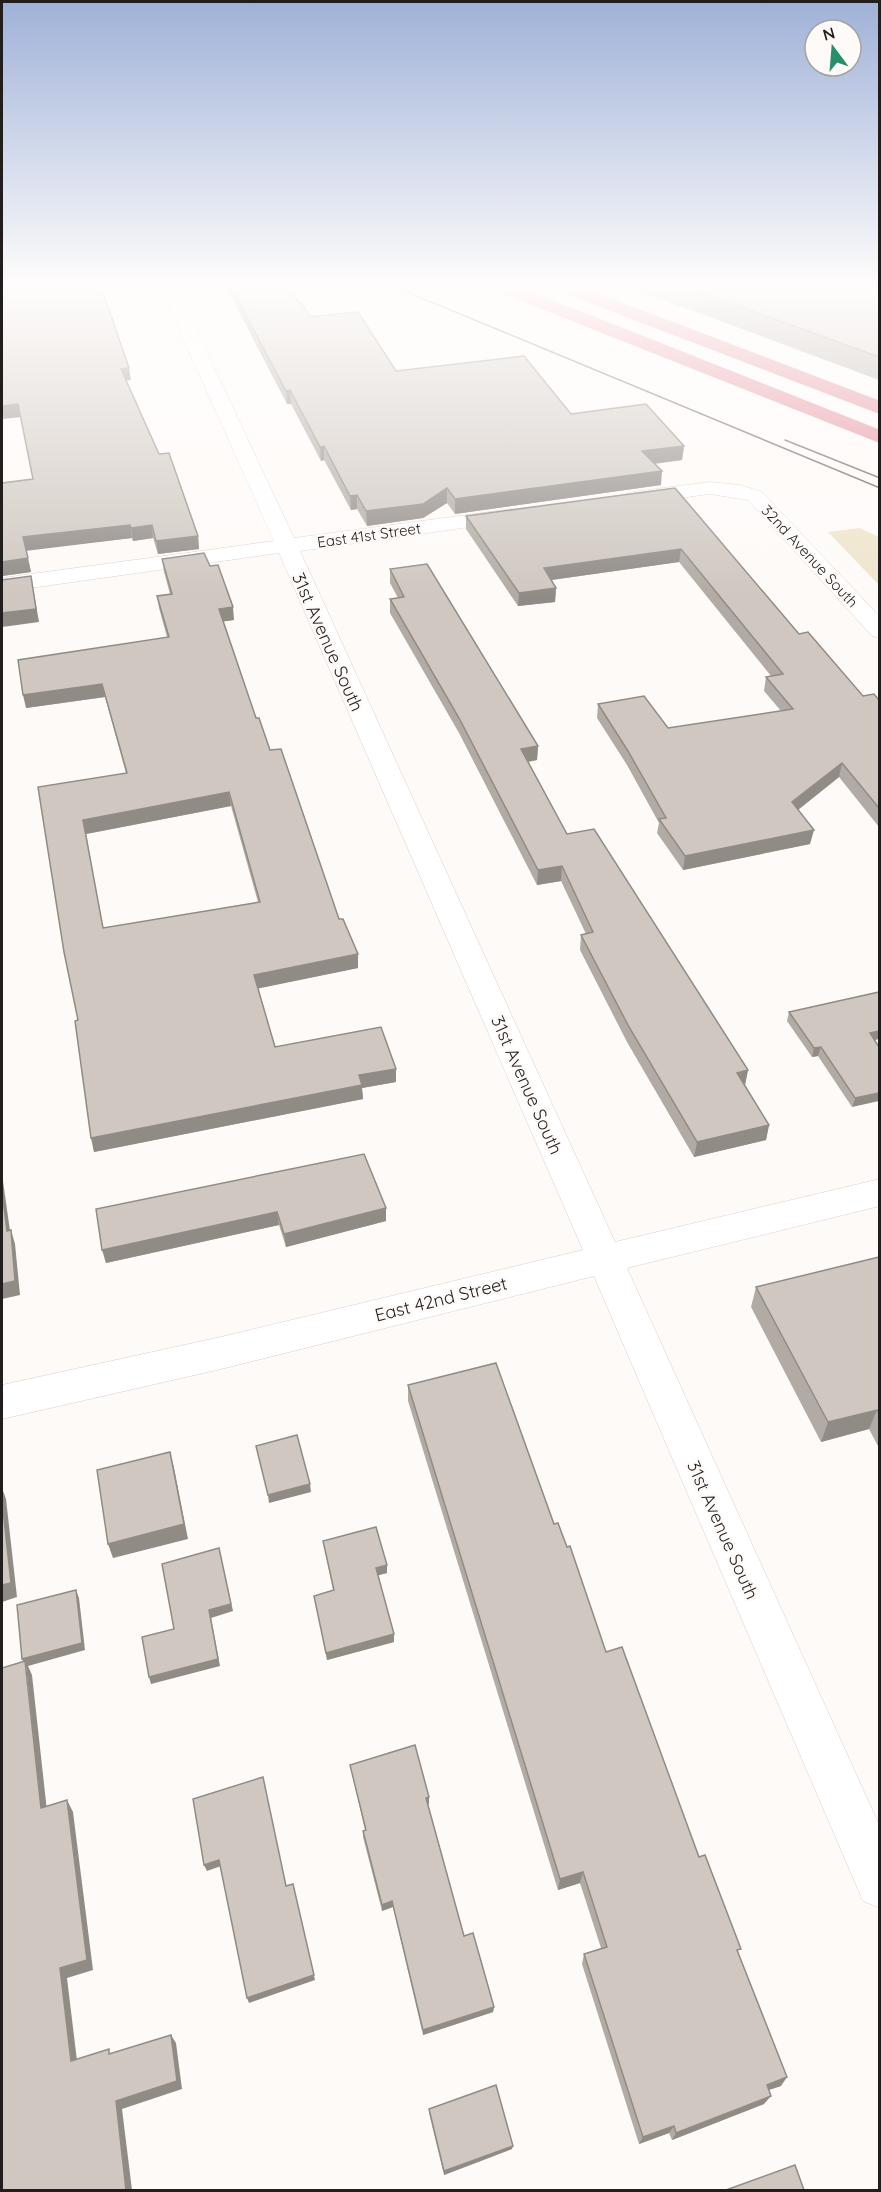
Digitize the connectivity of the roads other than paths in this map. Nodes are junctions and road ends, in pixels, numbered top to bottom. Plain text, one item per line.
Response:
1 (218, 391) edge
2 (764, 391) edge
3 (836, 391) edge
4 (879, 408) edge
5 (879, 437) edge
6 (616, 501) edge
7 (534, 512) edge
8 (285, 547) junction
9 (2, 585) edge
10 (879, 631) edge
11 (879, 1192) edge
12 (605, 1259) junction
13 (2, 1402) edge
14 (879, 1884) edge

1 - 8 street, 31st Avenue South
2 - 5 highway
3 - 4 highway
6 - 10 street, 32nd Avenue South
7 - 8 street, East 41st Street
8 - 9 street, East 41st Street
8 - 12 street, 31st Avenue South
11 - 12 street, East 42nd Street
12 - 13 street, East 42nd Street
12 - 14 street, 31st Avenue South

